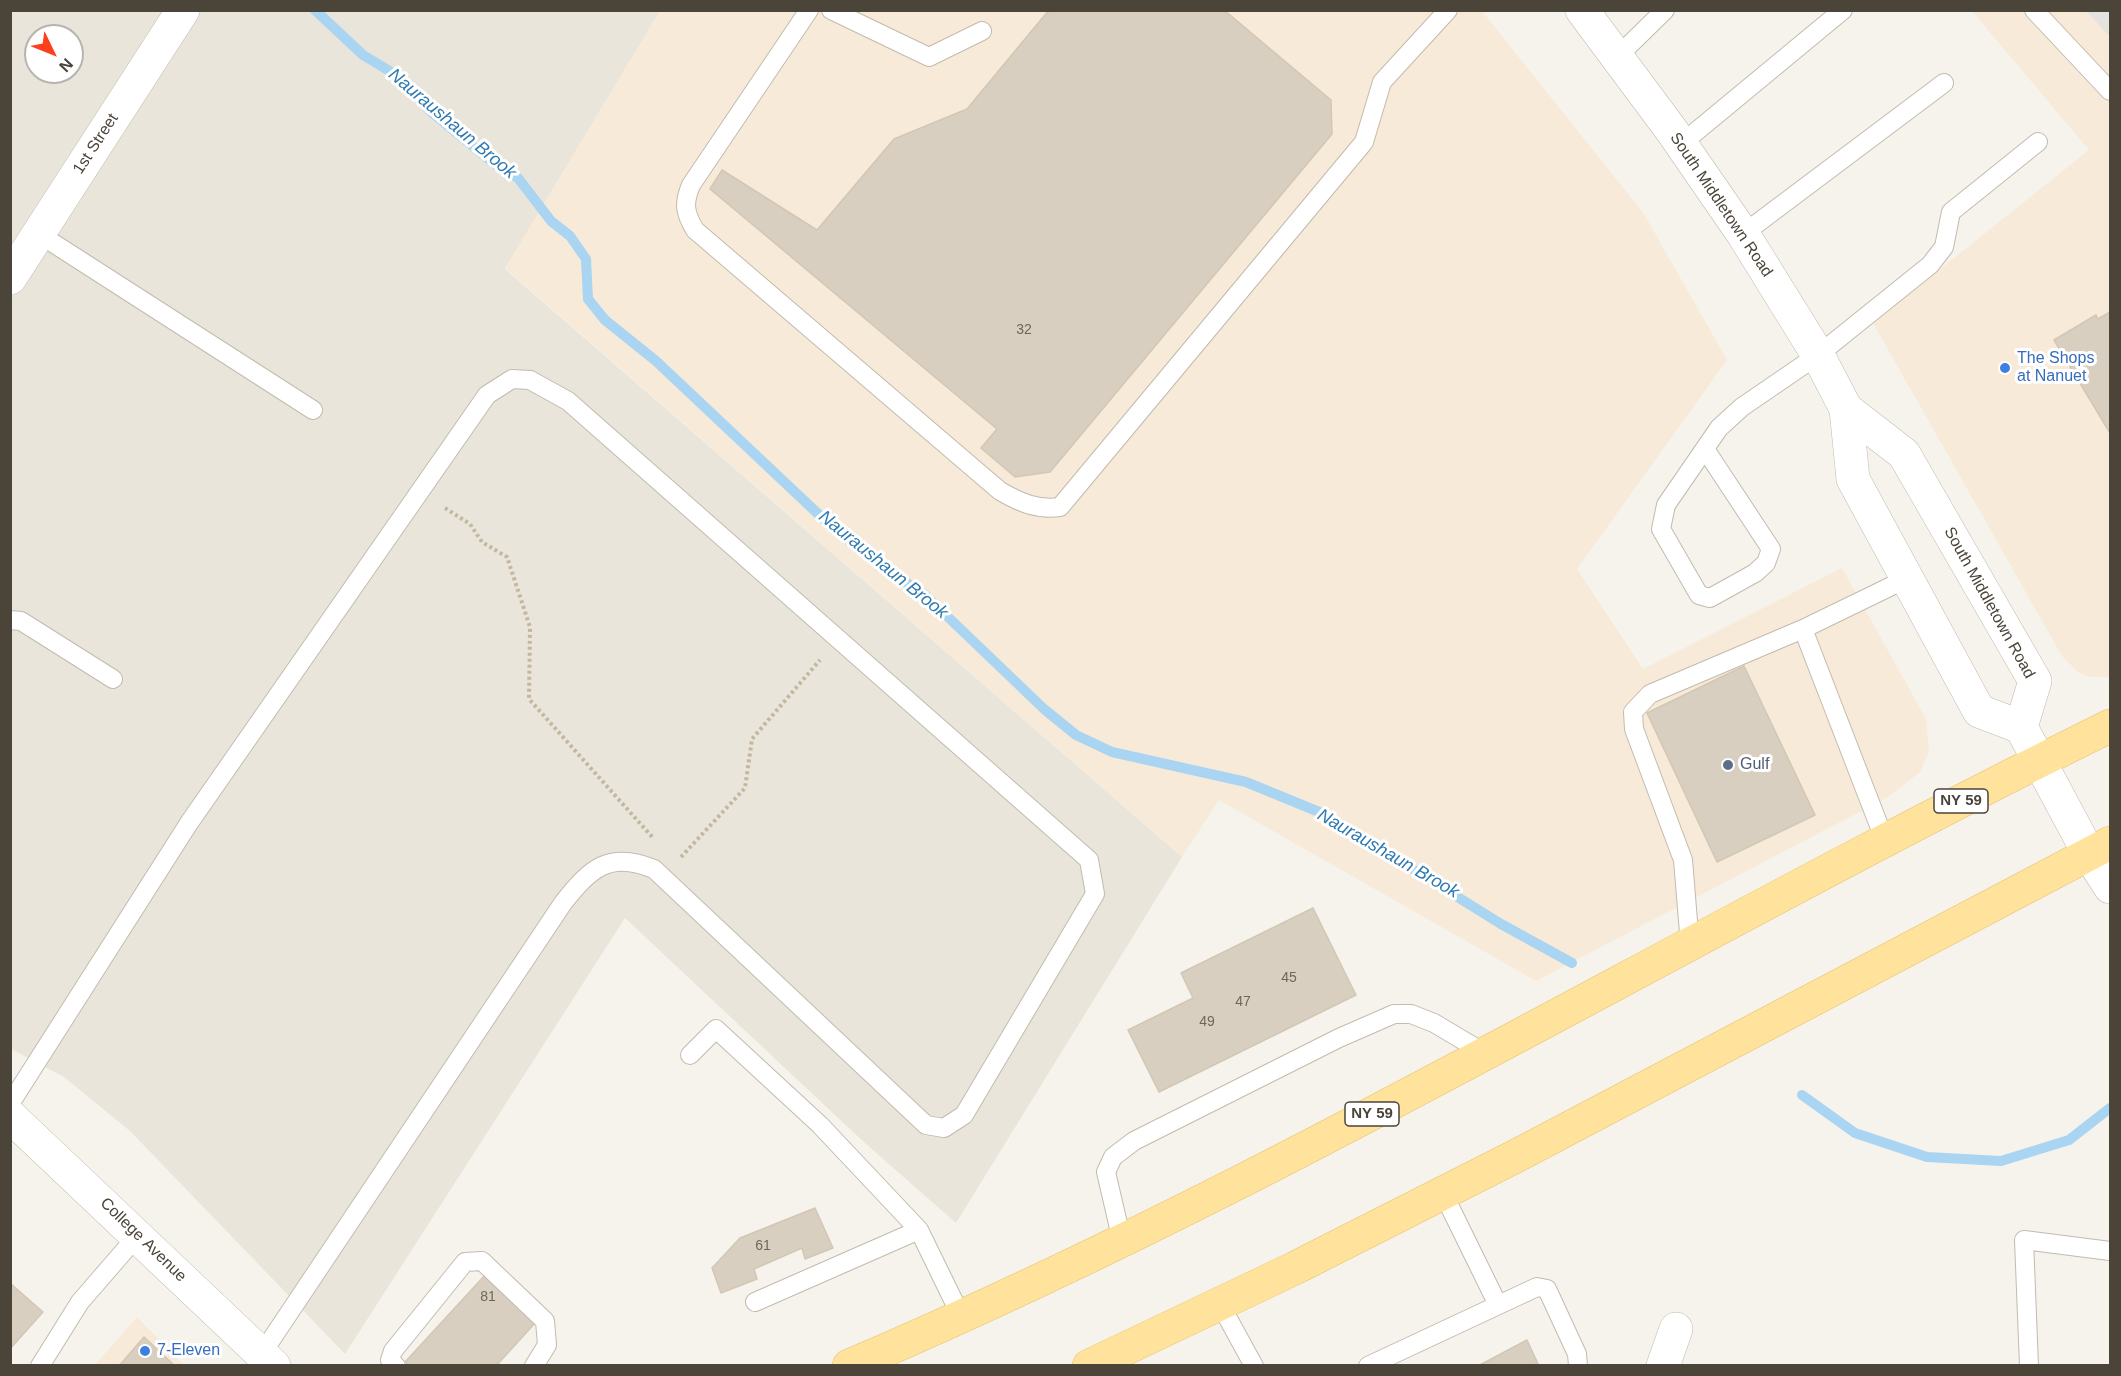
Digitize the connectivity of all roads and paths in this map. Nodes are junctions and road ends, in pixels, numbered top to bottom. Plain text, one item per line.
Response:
1 (183, 10) edge
2 (809, 10) edge
3 (831, 10) edge
4 (1448, 10) edge
5 (1582, 10) edge
6 (1665, 10) edge
7 (1843, 10) edge
8 (2034, 10) edge
9 (982, 31) dead end
10 (1617, 57) junction
11 (1944, 82) dead end
12 (2110, 91) edge
13 (2038, 142) dead end
14 (1681, 144) junction
15 (39, 234) junction
16 (1743, 234) junction
17 (14, 266) edge
18 (1818, 355) junction
19 (1846, 409) junction
20 (313, 410) dead end
21 (1705, 449) junction
22 (445, 508) dead end
23 (1908, 578) junction
24 (10, 620) edge
25 (1803, 629) junction
26 (820, 660) dead end
27 (113, 679) dead end
28 (2110, 726) edge
29 (2021, 727) junction
30 (2038, 762) junction
31 (1885, 841) junction
32 (659, 844) dead end
33 (2100, 848) edge
34 (677, 861) dead end
35 (2110, 886) edge
36 (1690, 945) junction
37 (1486, 1054) junction
38 (690, 1055) dead end
39 (10, 1104) edge
40 (10, 1116) edge
41 (1443, 1193) junction
42 (919, 1230) junction
43 (138, 1235) junction
44 (1122, 1240) junction
45 (2110, 1251) edge
46 (755, 1302) dead end
47 (1220, 1304) junction
48 (1498, 1305) junction
49 (961, 1316) junction
50 (1676, 1329) dead end
51 (263, 1362) edge
52 (390, 1364) edge
53 (40, 1365) edge
54 (534, 1365) edge
55 (849, 1365) edge
56 (1089, 1365) edge
57 (1254, 1365) edge
58 (1368, 1365) edge
59 (1578, 1365) edge
60 (1663, 1365) edge
61 (2030, 1365) edge

1 - 15 street, 1st Street
2 - 4 lane
3 - 9 lane
5 - 10 street, South Middletown Road
6 - 10 lane
7 - 14 lane
8 - 12 lane
10 - 14 street, South Middletown Road
11 - 16 lane
13 - 18 lane
14 - 16 street, South Middletown Road
15 - 17 street, 1st Street
15 - 20 lane
16 - 18 street, South Middletown Road
18 - 19 street, South Middletown Road
18 - 21 lane
19 - 23 street, South Middletown Road
19 - 29 street, South Middletown Road
21 - 21 lane
22 - 32 path
23 - 25 lane
23 - 29 street, South Middletown Road
24 - 27 lane
25 - 31 lane
25 - 36 lane
26 - 34 path
28 - 30 main road, NY 59
29 - 30 street
30 - 31 main road, NY 59
30 - 33 street
31 - 36 main road, NY 59
33 - 35 street
33 - 41 main road
36 - 37 main road, NY 59
37 - 44 main road, NY 59
37 - 44 lane
38 - 42 lane
39 - 51 lane
40 - 43 street, College Avenue
41 - 47 main road
41 - 48 lane
42 - 46 lane
42 - 49 lane
43 - 51 street, College Avenue
43 - 53 lane
44 - 49 main road, NY 59
45 - 61 lane
47 - 56 main road
47 - 57 lane
48 - 58 lane
48 - 59 lane
49 - 55 main road, NY 59
50 - 60 street
52 - 54 lane

